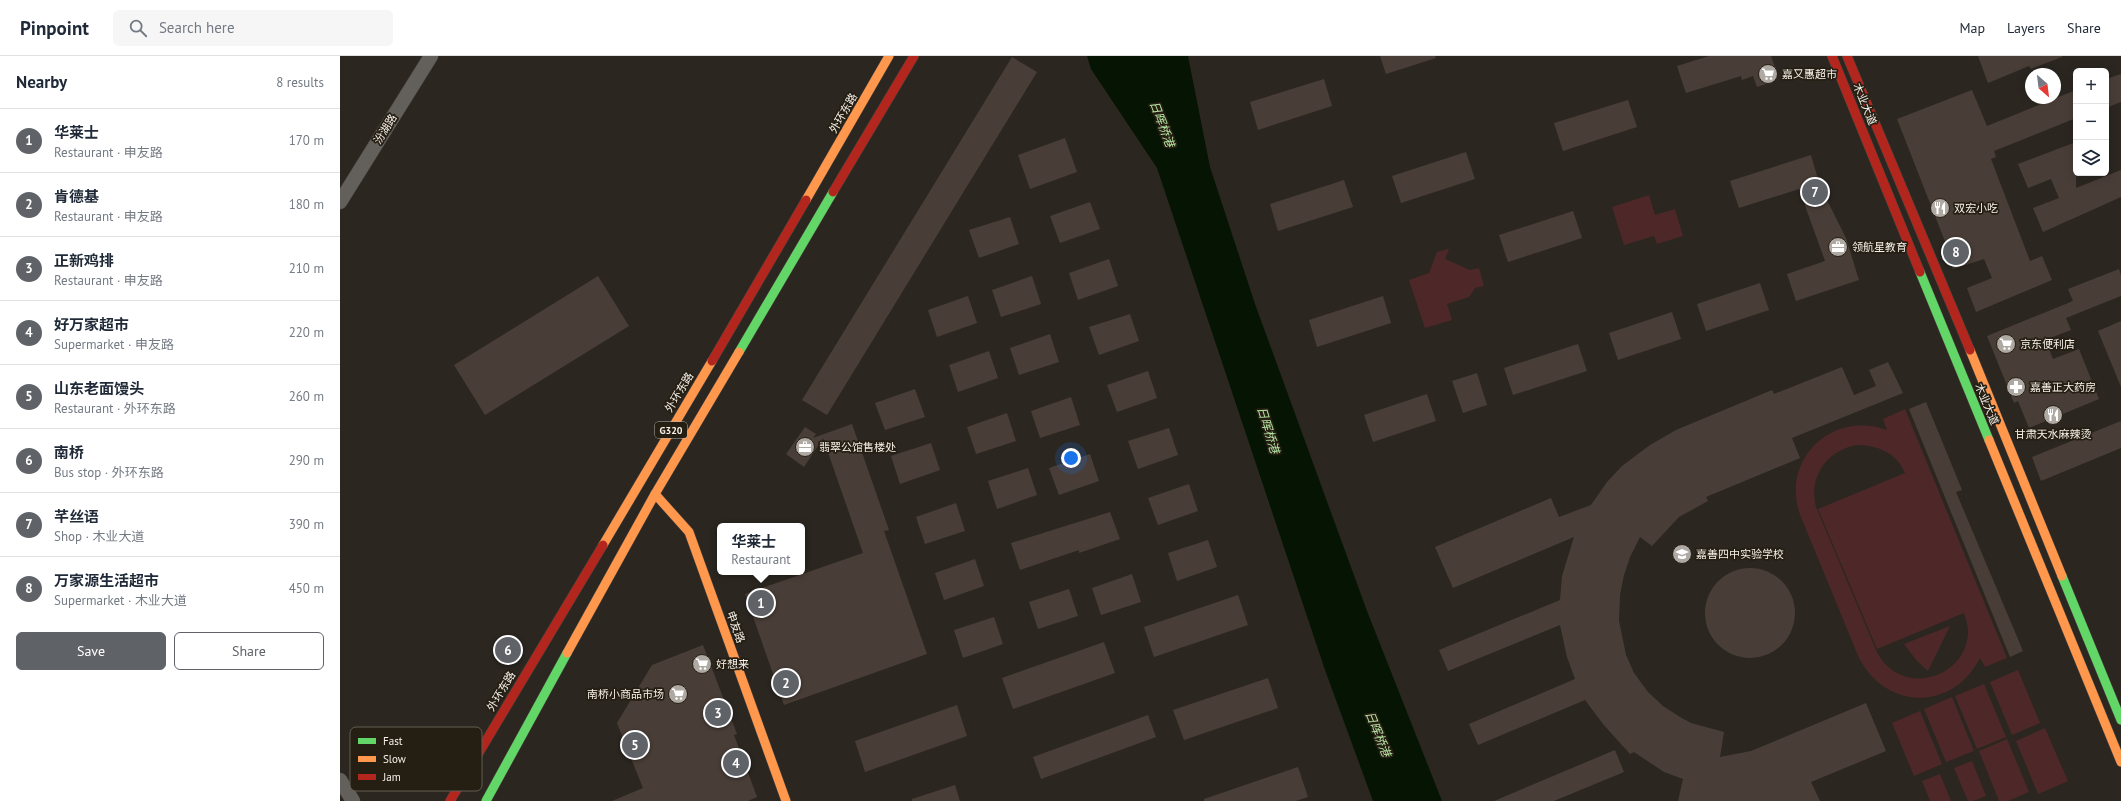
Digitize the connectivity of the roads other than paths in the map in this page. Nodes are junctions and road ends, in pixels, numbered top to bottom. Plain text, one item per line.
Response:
1 (430, 56) edge
2 (889, 56) edge
3 (914, 56) edge
4 (1832, 56) edge
5 (1847, 56) edge
6 (340, 202) edge
7 (655, 494) junction
8 (2121, 720) edge
9 (482, 747) edge
10 (2121, 762) edge
11 (340, 780) edge
12 (456, 791) edge
13 (353, 801) edge
14 (450, 801) edge
15 (486, 801) edge
16 (786, 801) edge

1 - 6 street, 汾湖路
2 - 9 main road, 外环东路 / G320
3 - 7 main road
4 - 10 main road, 木业大道
5 - 8 main road, 木业大道
7 - 15 main road
7 - 16 main road, 申友路
11 - 13 street
12 - 14 main road, 外环东路 / G320

